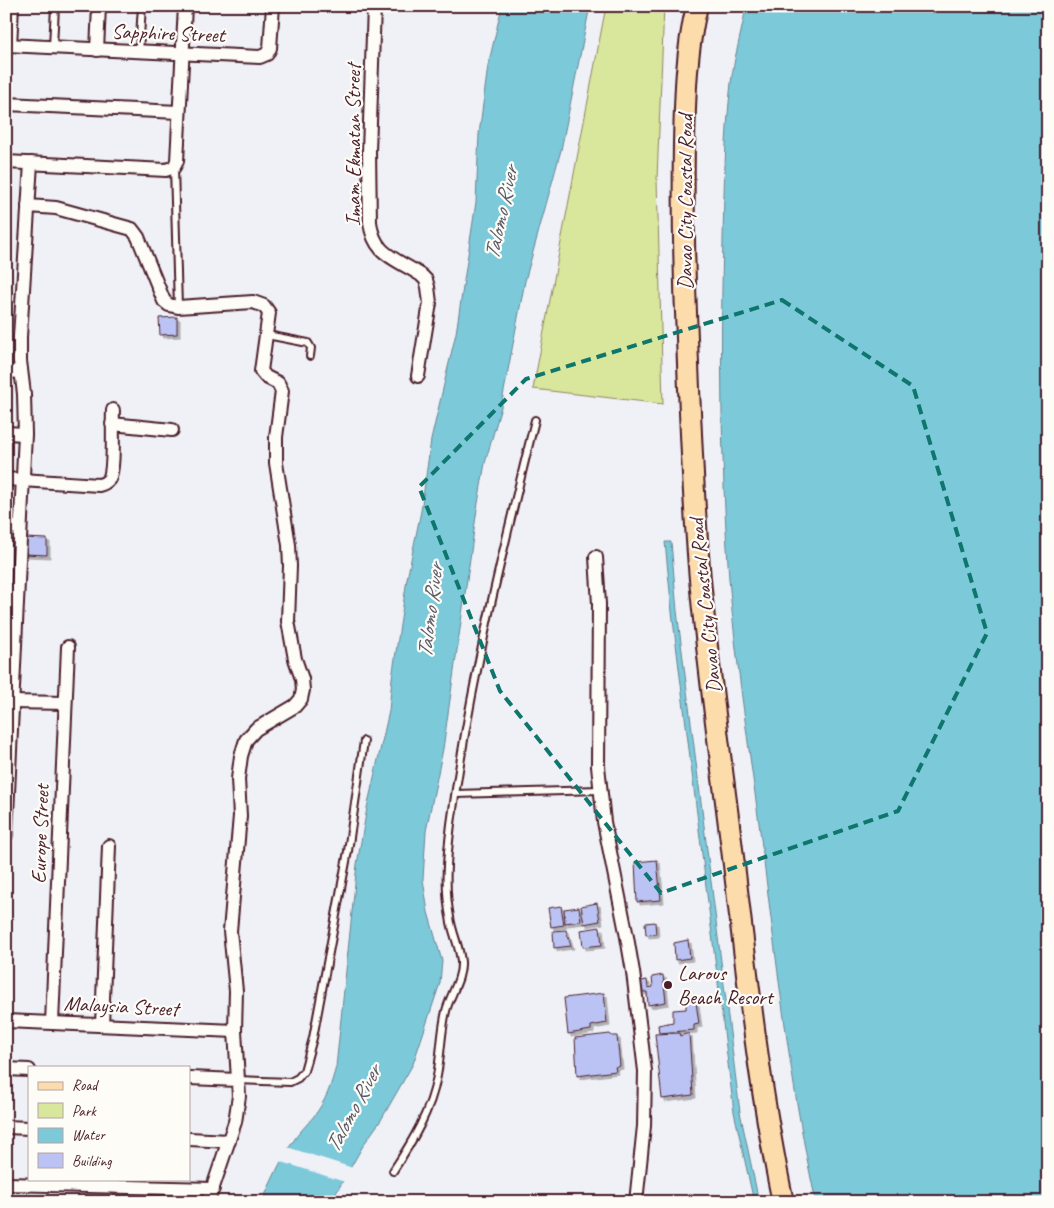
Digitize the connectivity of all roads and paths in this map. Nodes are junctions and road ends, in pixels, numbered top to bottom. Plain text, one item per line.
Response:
1 (16, 6) edge
2 (55, 6) edge
3 (99, 6) edge
4 (142, 6) edge
5 (185, 6) edge
6 (273, 6) edge
7 (374, 6) edge
8 (697, 6) edge
9 (10, 46) edge
10 (53, 47) junction
11 (97, 50) junction
12 (139, 52) junction
13 (182, 54) junction
14 (6, 104) edge
15 (179, 112) junction
16 (6, 162) edge
17 (31, 163) junction
18 (174, 168) junction
19 (28, 206) junction
20 (178, 307) junction
21 (267, 335) junction
22 (310, 356) dead end
23 (6, 372) edge
24 (21, 372) junction
25 (418, 376) dead end
26 (112, 410) dead end
27 (535, 420) dead end
28 (112, 424) junction
29 (172, 430) dead end
30 (6, 433) edge
31 (25, 434) junction
32 (6, 479) edge
33 (22, 480) junction
34 (6, 527) edge
35 (20, 527) junction
36 (596, 557) dead end
37 (12, 572) edge
38 (11, 621) edge
39 (68, 647) dead end
40 (12, 702) junction
41 (65, 702) junction
42 (364, 741) dead end
43 (600, 790) junction
44 (456, 794) junction
45 (6, 835) edge
46 (109, 846) dead end
47 (6, 1021) edge
48 (52, 1023) junction
49 (102, 1025) junction
50 (235, 1031) junction
51 (6, 1069) edge
52 (28, 1070) edge
53 (190, 1078) edge
54 (238, 1080) junction
55 (6, 1127) edge
56 (28, 1128) edge
57 (190, 1139) edge
58 (229, 1141) junction
59 (393, 1171) dead end
60 (6, 1184) edge
61 (213, 1189) junction
62 (208, 1202) edge
63 (636, 1202) edge
64 (783, 1202) edge

1 - 9 lane
2 - 10 lane
3 - 11 street
4 - 12 lane
5 - 13 street
6 - 13 street, Sapphire Street
7 - 25 street, Imam Ekmatan Street
8 - 64 main road, Davao City Coastal Road
9 - 10 street, Sapphire Street
10 - 11 street, Sapphire Street
11 - 12 street, Sapphire Street
12 - 13 street, Sapphire Street
13 - 15 street
14 - 15 street
15 - 18 street
16 - 17 street
17 - 18 street
17 - 19 street
18 - 20 lane
19 - 20 street
19 - 24 street
20 - 21 street
21 - 22 lane
21 - 50 street
23 - 24 street
24 - 31 street
26 - 28 street
27 - 44 lane
28 - 29 street
28 - 33 street
30 - 31 street
31 - 33 street
32 - 33 street
33 - 35 street
34 - 35 street
35 - 37 street
36 - 43 street
37 - 38 street
38 - 40 street
39 - 41 street, Europe Street
40 - 41 street
40 - 45 street
41 - 48 street, Europe Street
42 - 54 lane
43 - 44 lane
43 - 63 street
44 - 59 lane
46 - 49 street
47 - 48 street, Malaysia Street
48 - 49 street, Malaysia Street
49 - 50 street, Malaysia Street
50 - 54 street
51 - 52 street
53 - 54 street
54 - 58 street
55 - 56 street
57 - 58 street
58 - 61 street
60 - 61 street
61 - 62 street

